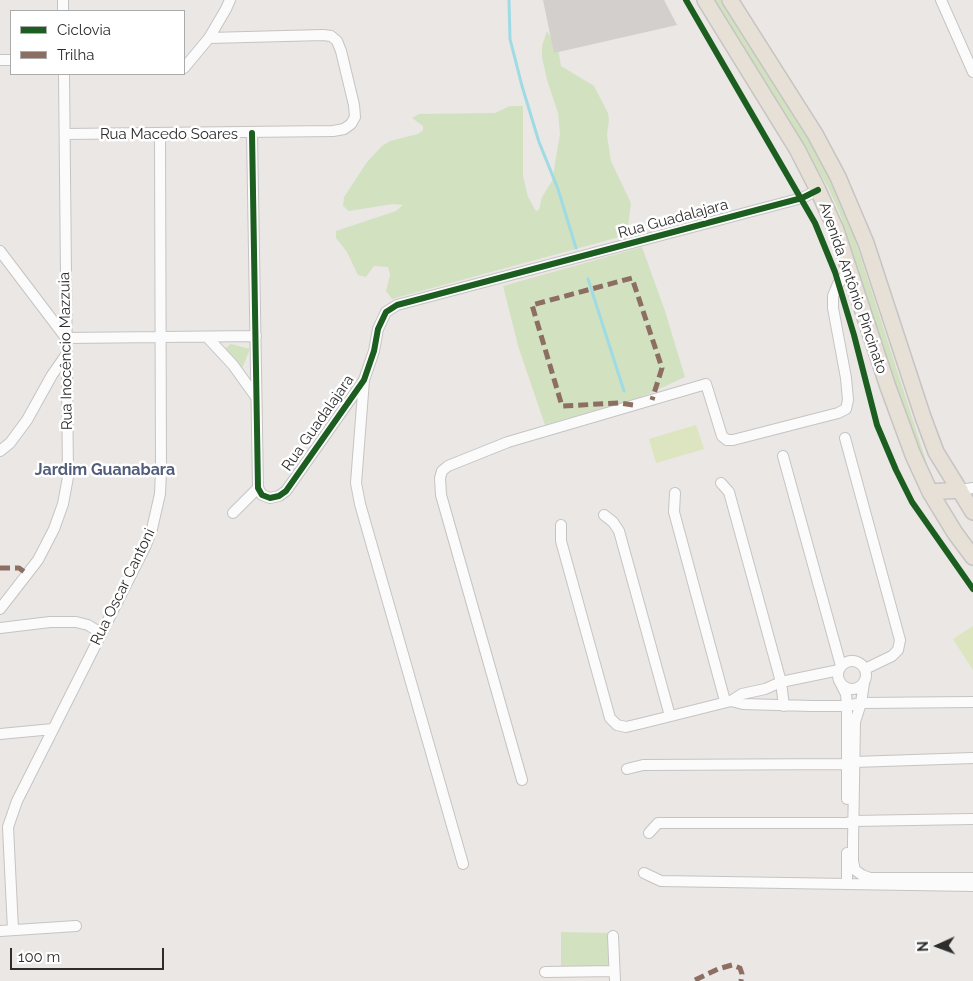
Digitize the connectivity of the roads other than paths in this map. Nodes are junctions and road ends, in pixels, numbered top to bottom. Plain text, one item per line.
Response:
1 (230, 0) edge
2 (705, 0) edge
3 (730, 0) edge
4 (941, 0) edge
5 (209, 38) junction
6 (185, 67) edge
7 (973, 72) edge
8 (64, 75) edge
9 (252, 133) junction
10 (65, 134) junction
11 (160, 134) junction
12 (818, 190) junction
13 (0, 251) edge
14 (849, 271) junction
15 (256, 336) junction
16 (66, 338) junction
17 (161, 338) junction
18 (208, 338) junction
19 (66, 355) junction
20 (364, 380) junction
21 (256, 397) junction
22 (845, 438) dead end
23 (0, 451) edge
24 (782, 456) dead end
25 (721, 483) dead end
26 (258, 488) junction
27 (967, 489) edge
28 (930, 492) junction
29 (676, 493) dead end
30 (973, 512) edge
31 (233, 513) dead end
32 (604, 515) dead end
33 (561, 525) dead end
34 (973, 557) edge
35 (0, 609) edge
36 (0, 628) edge
37 (101, 633) junction
38 (840, 668) junction
39 (865, 669) junction
40 (780, 682) junction
41 (864, 683) junction
42 (841, 684) junction
43 (728, 701) junction
44 (973, 702) edge
45 (861, 703) junction
46 (784, 706) junction
47 (847, 706) junction
48 (670, 716) junction
49 (53, 729) junction
50 (0, 734) edge
51 (973, 758) edge
52 (850, 763) junction
53 (627, 769) dead end
54 (522, 780) dead end
55 (973, 819) edge
56 (850, 822) junction
57 (4, 827) edge
58 (649, 833) dead end
59 (463, 864) dead end
60 (644, 873) dead end
61 (973, 878) edge
62 (847, 884) junction
63 (973, 886) edge
64 (76, 926) dead end
65 (13, 930) junction
66 (0, 931) edge
67 (613, 936) dead end
68 (545, 972) dead end
69 (614, 976) edge

1 - 5 street
2 - 12 main road, Avenida Antônio Pincinato
3 - 27 main road, Avenida Antônio Pincinato
4 - 7 street
5 - 6 street
5 - 9 street, Rua Macedo Soares
8 - 10 street, Rua Inocêncio Mazzuia
9 - 11 street, Rua Macedo Soares
9 - 15 street, Rua Guadalajara
10 - 11 street, Rua Macedo Soares
10 - 16 street, Rua Inocêncio Mazzuia
11 - 17 street, Rua Oscar Cantoni
12 - 14 main road, Avenida Antônio Pincinato
12 - 20 street, Rua Guadalajara
13 - 16 street
14 - 28 main road, Avenida Antônio Pincinato
14 - 54 street
15 - 18 street
15 - 21 street, Rua Guadalajara
16 - 17 street
16 - 19 street, Rua Inocêncio Mazzuia
17 - 18 street
17 - 37 street, Rua Oscar Cantoni
18 - 21 street
19 - 23 street
19 - 35 street, Rua Inocêncio Mazzuia
20 - 26 street, Rua Guadalajara
20 - 59 street
21 - 26 street, Rua Guadalajara
22 - 39 street
24 - 38 street
25 - 40 street
26 - 31 street
27 - 28 main road
27 - 30 main road, Avenida Antônio Pincinato
28 - 34 main road, Avenida Antônio Pincinato
29 - 43 street
32 - 48 street
33 - 48 street
36 - 37 street
37 - 49 street, Rua Oscar Cantoni
38 - 39 street
38 - 40 street
38 - 42 street
39 - 41 street
40 - 43 street
40 - 46 street
41 - 42 street
41 - 45 street
42 - 47 street
43 - 46 street
43 - 48 street
44 - 45 street
45 - 47 street
45 - 52 street
46 - 47 street
47 - 52 street
49 - 50 street
49 - 57 street, Rua Oscar Cantoni
51 - 52 street
52 - 53 street
52 - 56 street
55 - 56 street
56 - 58 street
56 - 61 street
56 - 62 street
57 - 65 street, Rua Oscar Cantoni
60 - 62 street
62 - 63 street
64 - 65 street
65 - 66 street
67 - 69 street
68 - 69 street

